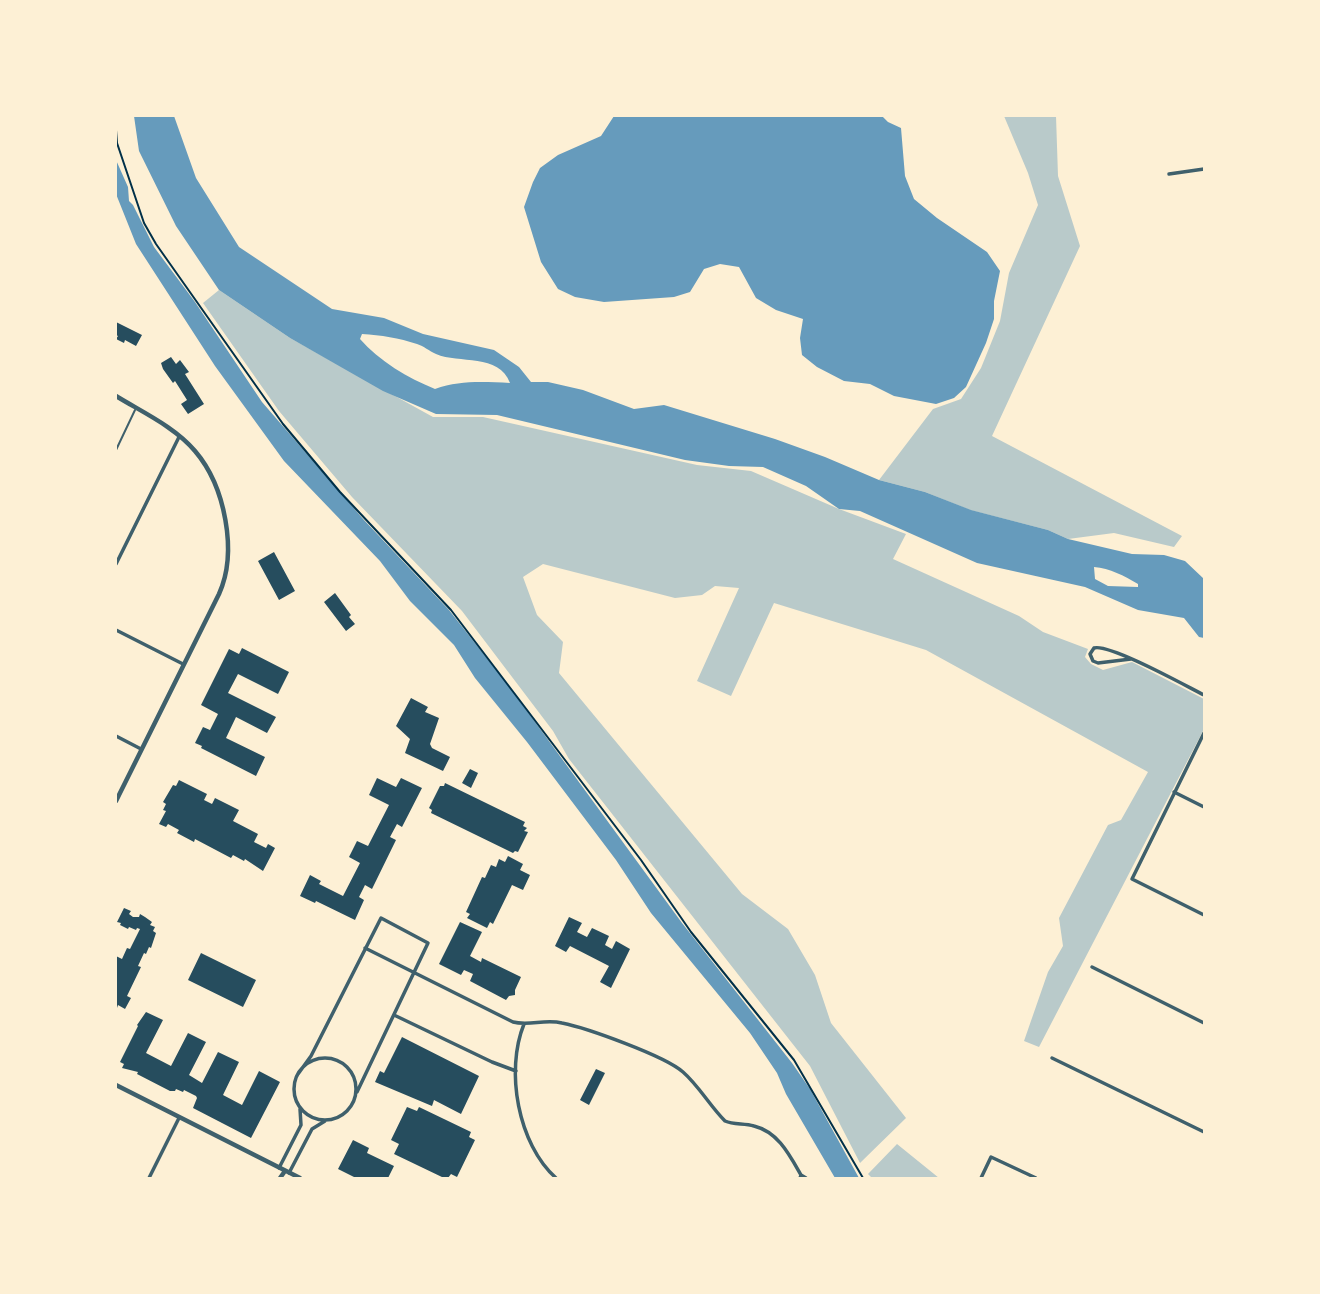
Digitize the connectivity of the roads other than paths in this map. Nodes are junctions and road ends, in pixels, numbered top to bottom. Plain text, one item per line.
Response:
1 (1205, 169) edge
2 (1169, 174) dead end
3 (116, 396) edge
4 (136, 409) junction
5 (178, 437) junction
6 (116, 450) edge
7 (116, 564) edge
8 (116, 630) edge
9 (1131, 659) junction
10 (183, 664) junction
11 (1205, 695) edge
12 (1205, 733) edge
13 (116, 736) edge
14 (141, 749) junction
15 (1174, 792) junction
16 (116, 801) edge
17 (1205, 807) edge
18 (1205, 915) edge
19 (365, 948) junction
20 (1092, 967) dead end
21 (414, 973) junction
22 (394, 1015) junction
23 (1205, 1023) edge
24 (524, 1024) junction
25 (1052, 1058) dead end
26 (516, 1071) junction
27 (298, 1074) junction
28 (116, 1085) edge
29 (357, 1092) junction
30 (300, 1107) junction
31 (179, 1118) junction
32 (329, 1120) junction
33 (1205, 1132) edge
34 (284, 1170) junction
35 (800, 1177) edge
36 (149, 1178) edge
37 (281, 1178) edge
38 (300, 1178) edge
39 (556, 1178) edge
40 (806, 1178) edge
41 (981, 1178) edge
42 (1036, 1178) edge

1 - 2 street
3 - 4 street
4 - 5 street
4 - 6 lane
5 - 7 street
5 - 10 street
8 - 10 street
9 - 9 street
9 - 11 street
10 - 14 street
12 - 15 street
13 - 14 street
14 - 16 street
15 - 17 street
15 - 18 street
19 - 21 street
19 - 21 street
19 - 27 street
20 - 23 street
21 - 22 street
21 - 24 street
22 - 26 street
22 - 29 street
24 - 26 street
24 - 35 street
25 - 33 street
26 - 39 street
27 - 29 street
27 - 30 street
28 - 31 street
29 - 32 street
30 - 32 street
30 - 34 street
31 - 34 street
31 - 36 street
32 - 34 street
34 - 37 street
34 - 38 street
35 - 40 street
41 - 42 street

